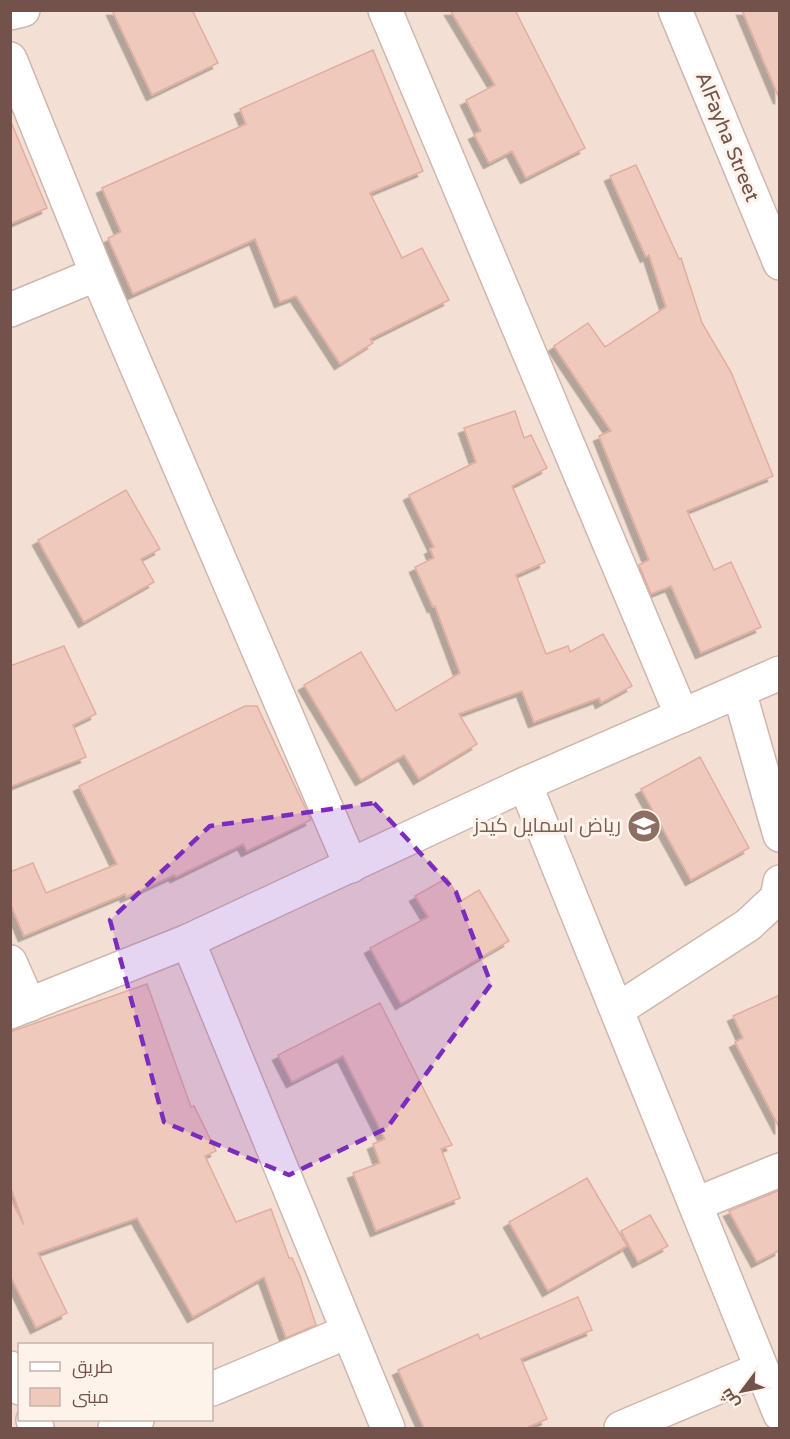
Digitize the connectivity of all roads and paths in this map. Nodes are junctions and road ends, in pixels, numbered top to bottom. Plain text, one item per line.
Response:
1 (23, 10) edge
2 (385, 10) edge
3 (675, 10) edge
4 (10, 13) edge
5 (10, 59) edge
6 (780, 263) edge
7 (97, 274) junction
8 (10, 310) edge
9 (780, 673) edge
10 (739, 691) junction
11 (682, 716) junction
12 (525, 784) junction
13 (780, 835) edge
14 (351, 866) junction
15 (780, 882) edge
16 (188, 941) junction
17 (10, 962) edge
18 (20, 1008) edge
19 (617, 1010) junction
20 (780, 1170) edge
21 (696, 1204) junction
22 (347, 1332) junction
23 (10, 1368) edge
24 (761, 1369) junction
25 (18, 1384) edge
26 (213, 1389) edge
27 (780, 1414) edge
28 (132, 1421) edge
29 (116, 1428) edge
30 (388, 1428) edge
31 (621, 1428) edge

1 - 4 street
2 - 11 street
3 - 6 street, AlFayha Street
5 - 7 street
7 - 8 street
7 - 14 street
9 - 10 street
10 - 11 street
10 - 13 street
11 - 12 street
12 - 14 street
12 - 19 street
14 - 16 street
15 - 19 street
16 - 18 street
16 - 22 street
17 - 18 street
19 - 21 street
20 - 21 street
21 - 24 street
22 - 26 street
22 - 30 street
23 - 25 street
24 - 27 street
24 - 31 street
28 - 29 street

